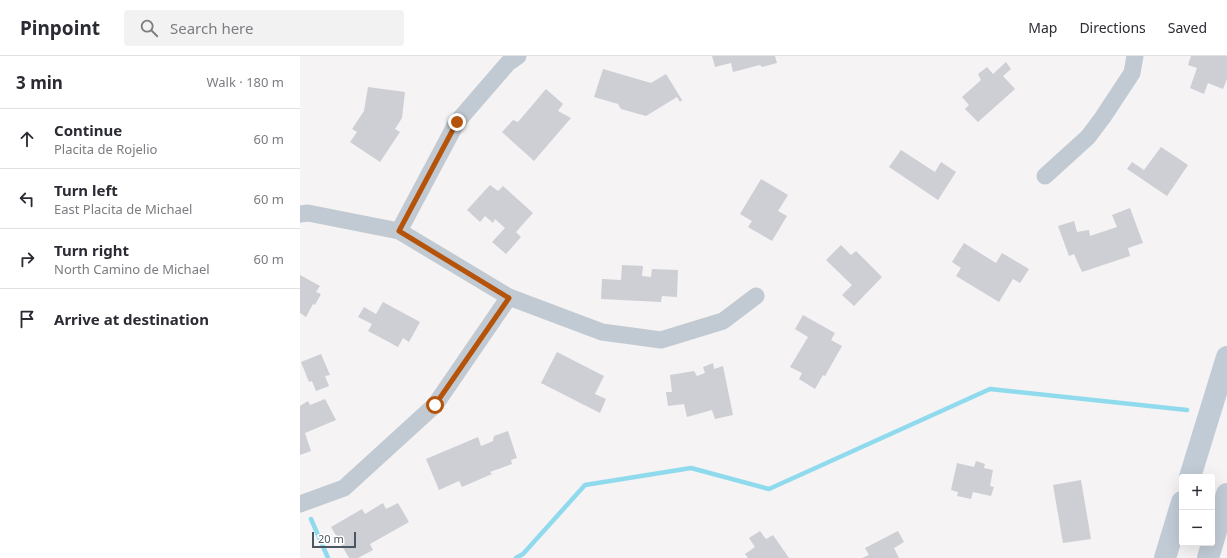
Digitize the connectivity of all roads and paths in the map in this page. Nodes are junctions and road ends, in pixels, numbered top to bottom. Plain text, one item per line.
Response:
1 (518, 56) edge
2 (1135, 56) edge
3 (1045, 176) dead end
4 (300, 214) edge
5 (399, 231) junction
6 (756, 296) dead end
7 (509, 298) junction
8 (1227, 357) edge
9 (1191, 474) edge
10 (1227, 494) edge
11 (300, 504) edge
12 (1180, 510) edge
13 (1165, 558) edge
14 (1208, 558) edge

1 - 5 street
2 - 3 street
4 - 5 street
5 - 7 street
6 - 7 street
7 - 11 street
8 - 9 main road
10 - 14 main road
12 - 13 main road

